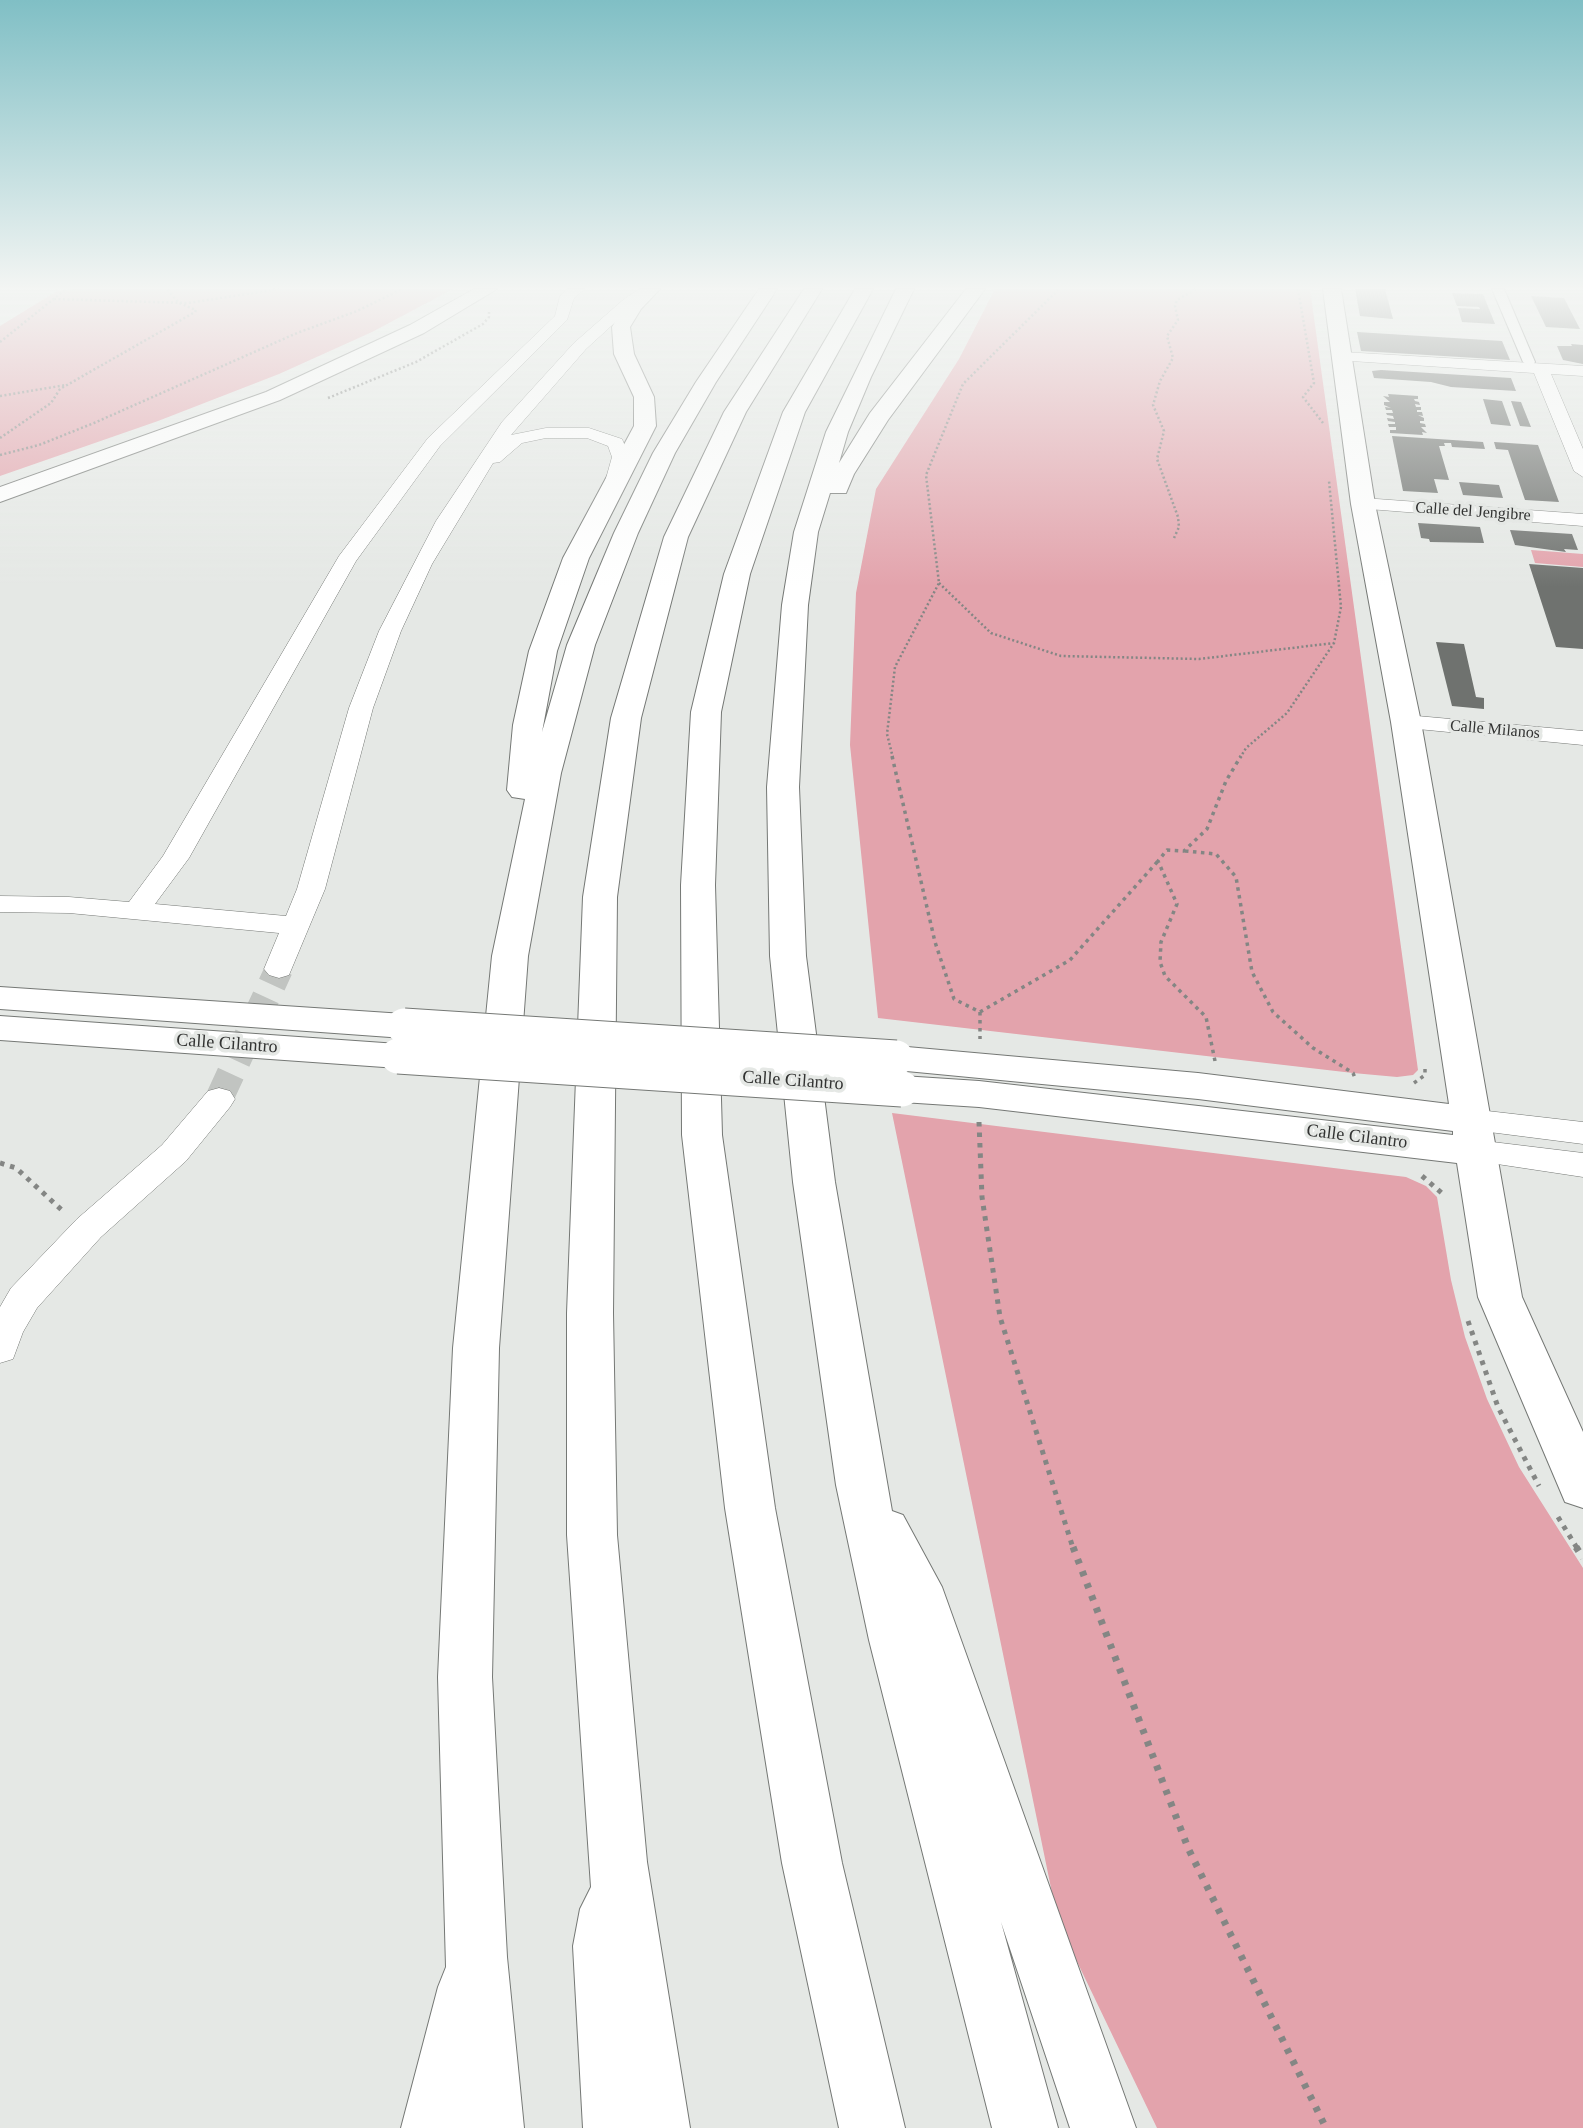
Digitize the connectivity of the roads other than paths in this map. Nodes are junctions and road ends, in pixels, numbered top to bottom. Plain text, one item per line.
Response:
1 (261, 388) edge
2 (290, 388) edge
3 (489, 388) edge
4 (540, 388) edge
5 (640, 388) edge
6 (702, 388) edge
7 (750, 388) edge
8 (807, 388) edge
9 (857, 388) edge
10 (901, 388) edge
11 (1347, 388) edge
12 (1546, 388) edge
13 (1583, 471) edge
14 (0, 482) edge
15 (614, 482) junction
16 (470, 485) junction
17 (0, 495) edge
18 (1363, 504) junction
19 (1583, 520) edge
20 (795, 605) junction
21 (1406, 722) junction
22 (1583, 738) edge
23 (527, 869) junction
24 (0, 904) edge
25 (135, 913) junction
26 (297, 926) junction
27 (279, 969) tunnel mouth
28 (0, 998) edge
29 (0, 1028) edge
30 (401, 1041) junction
31 (219, 1100) tunnel mouth
32 (1583, 1133) edge
33 (1473, 1135) junction
34 (1583, 1165) edge
35 (0, 1349) edge
36 (861, 1485) junction
37 (1583, 1487) edge
38 (617, 1862) junction
39 (476, 1957) junction
40 (434, 2128) edge
41 (491, 2128) edge
42 (616, 2128) edge
43 (657, 2128) edge
44 (872, 2128) edge
45 (1025, 2128) edge
46 (1103, 2128) edge

1 - 14 main road
2 - 17 main road
3 - 25 street
4 - 16 street
5 - 15 main road
6 - 23 main road
7 - 38 main road
8 - 44 main road
9 - 20 main road
10 - 20 main road
11 - 18 main road
12 - 13 street
15 - 16 street
15 - 23 main road
16 - 26 street
18 - 19 street, Calle del Jengibre
18 - 21 main road
20 - 36 main road
21 - 22 street, Calle Milanos
21 - 33 main road
23 - 39 main road
24 - 25 street
25 - 26 street
26 - 27 street
28 - 30 main road, Calle Cilantro
29 - 30 main road, Calle Cilantro
30 - 33 main road, Calle Cilantro, bridge
31 - 35 street
32 - 33 street, Calle Cilantro
33 - 34 street, Calle Cilantro
33 - 37 main road
36 - 45 main road
36 - 46 main road
38 - 42 main road
38 - 43 main road
39 - 40 main road
39 - 41 main road

